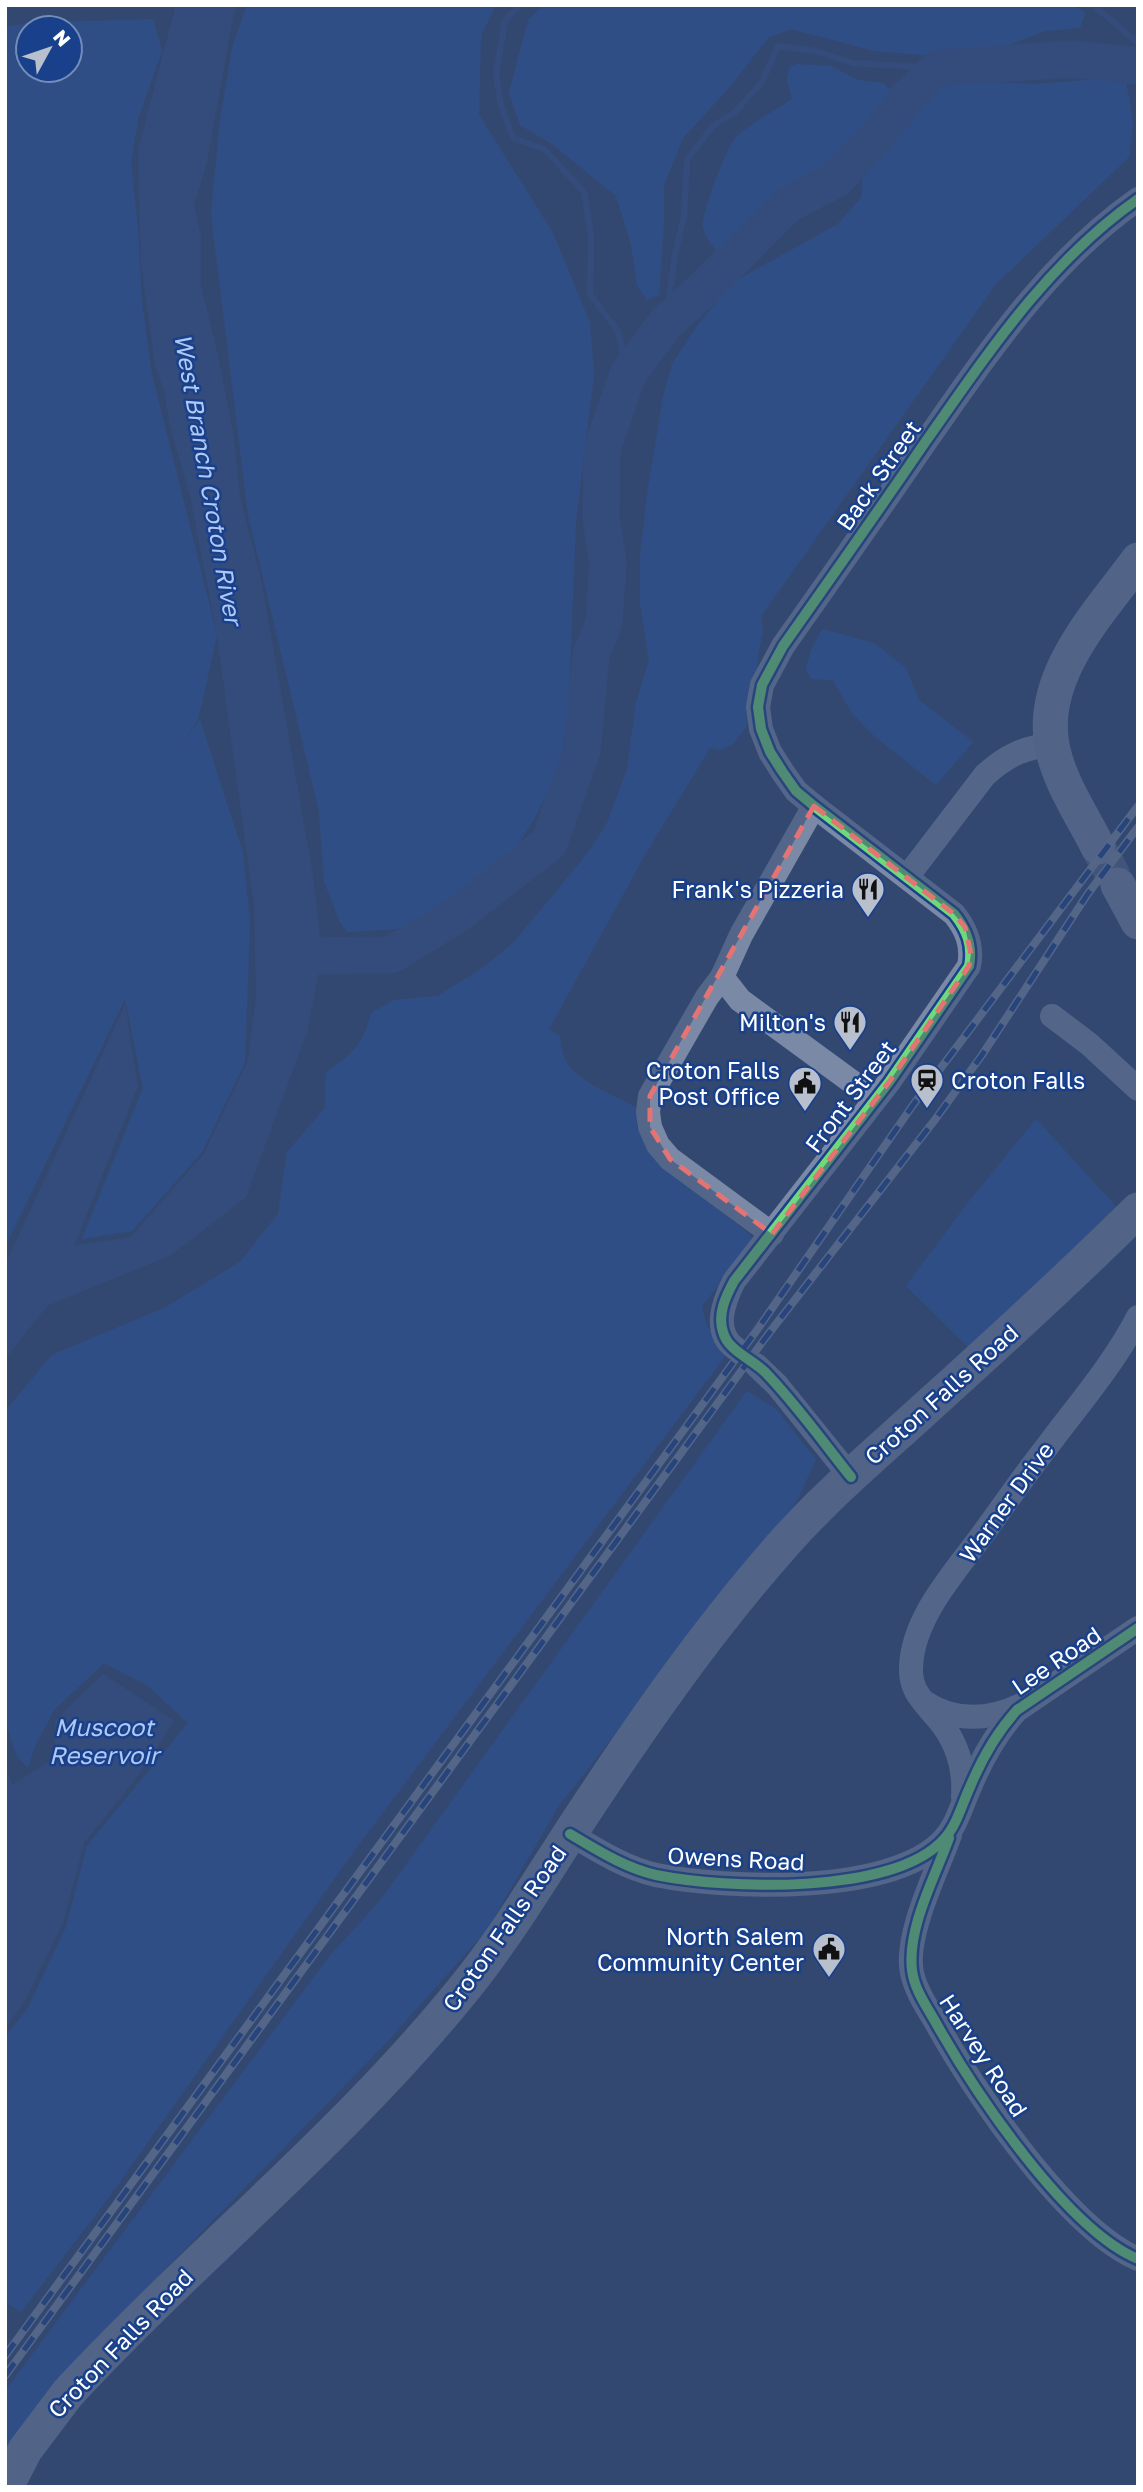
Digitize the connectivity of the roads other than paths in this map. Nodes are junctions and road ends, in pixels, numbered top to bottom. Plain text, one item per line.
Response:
1 (1138, 199) edge
2 (1138, 560) edge
3 (1052, 745) junction
4 (814, 806) junction
5 (1098, 847) tunnel mouth
6 (908, 877) junction
7 (1118, 885) tunnel mouth
8 (1138, 922) edge
9 (722, 977) junction
10 (1052, 1016) dead end
11 (1138, 1089) edge
12 (874, 1098) junction
13 (1138, 1210) edge
14 (772, 1234) junction
15 (1138, 1317) edge
16 (735, 1348) dead end
17 (756, 1365) dead end
18 (851, 1477) junction
19 (1138, 1628) edge
20 (1034, 1698) junction
21 (920, 1700) junction
22 (962, 1804) junction
23 (953, 1828) junction
24 (570, 1834) junction
25 (1138, 2259) edge
26 (6, 2487) edge

1 - 4 street, Back Street
2 - 3 main road
3 - 5 main road
3 - 6 street
4 - 6 street, Back Street
4 - 9 street
6 - 12 street, Front Street
7 - 8 main road
9 - 12 street
9 - 14 street
10 - 11 street
12 - 14 street, Front Street
13 - 18 main road, Croton Falls Road
14 - 16 street, Front Street
15 - 21 street, Warner Drive
17 - 18 street
18 - 24 main road, Croton Falls Road
19 - 20 street, Lee Road
20 - 21 street
20 - 22 street, Lee Road
21 - 22 street, Warner Drive
22 - 23 street, Owens Road
23 - 24 street, Owens Road
23 - 25 street, Harvey Road
24 - 26 main road, Croton Falls Road

